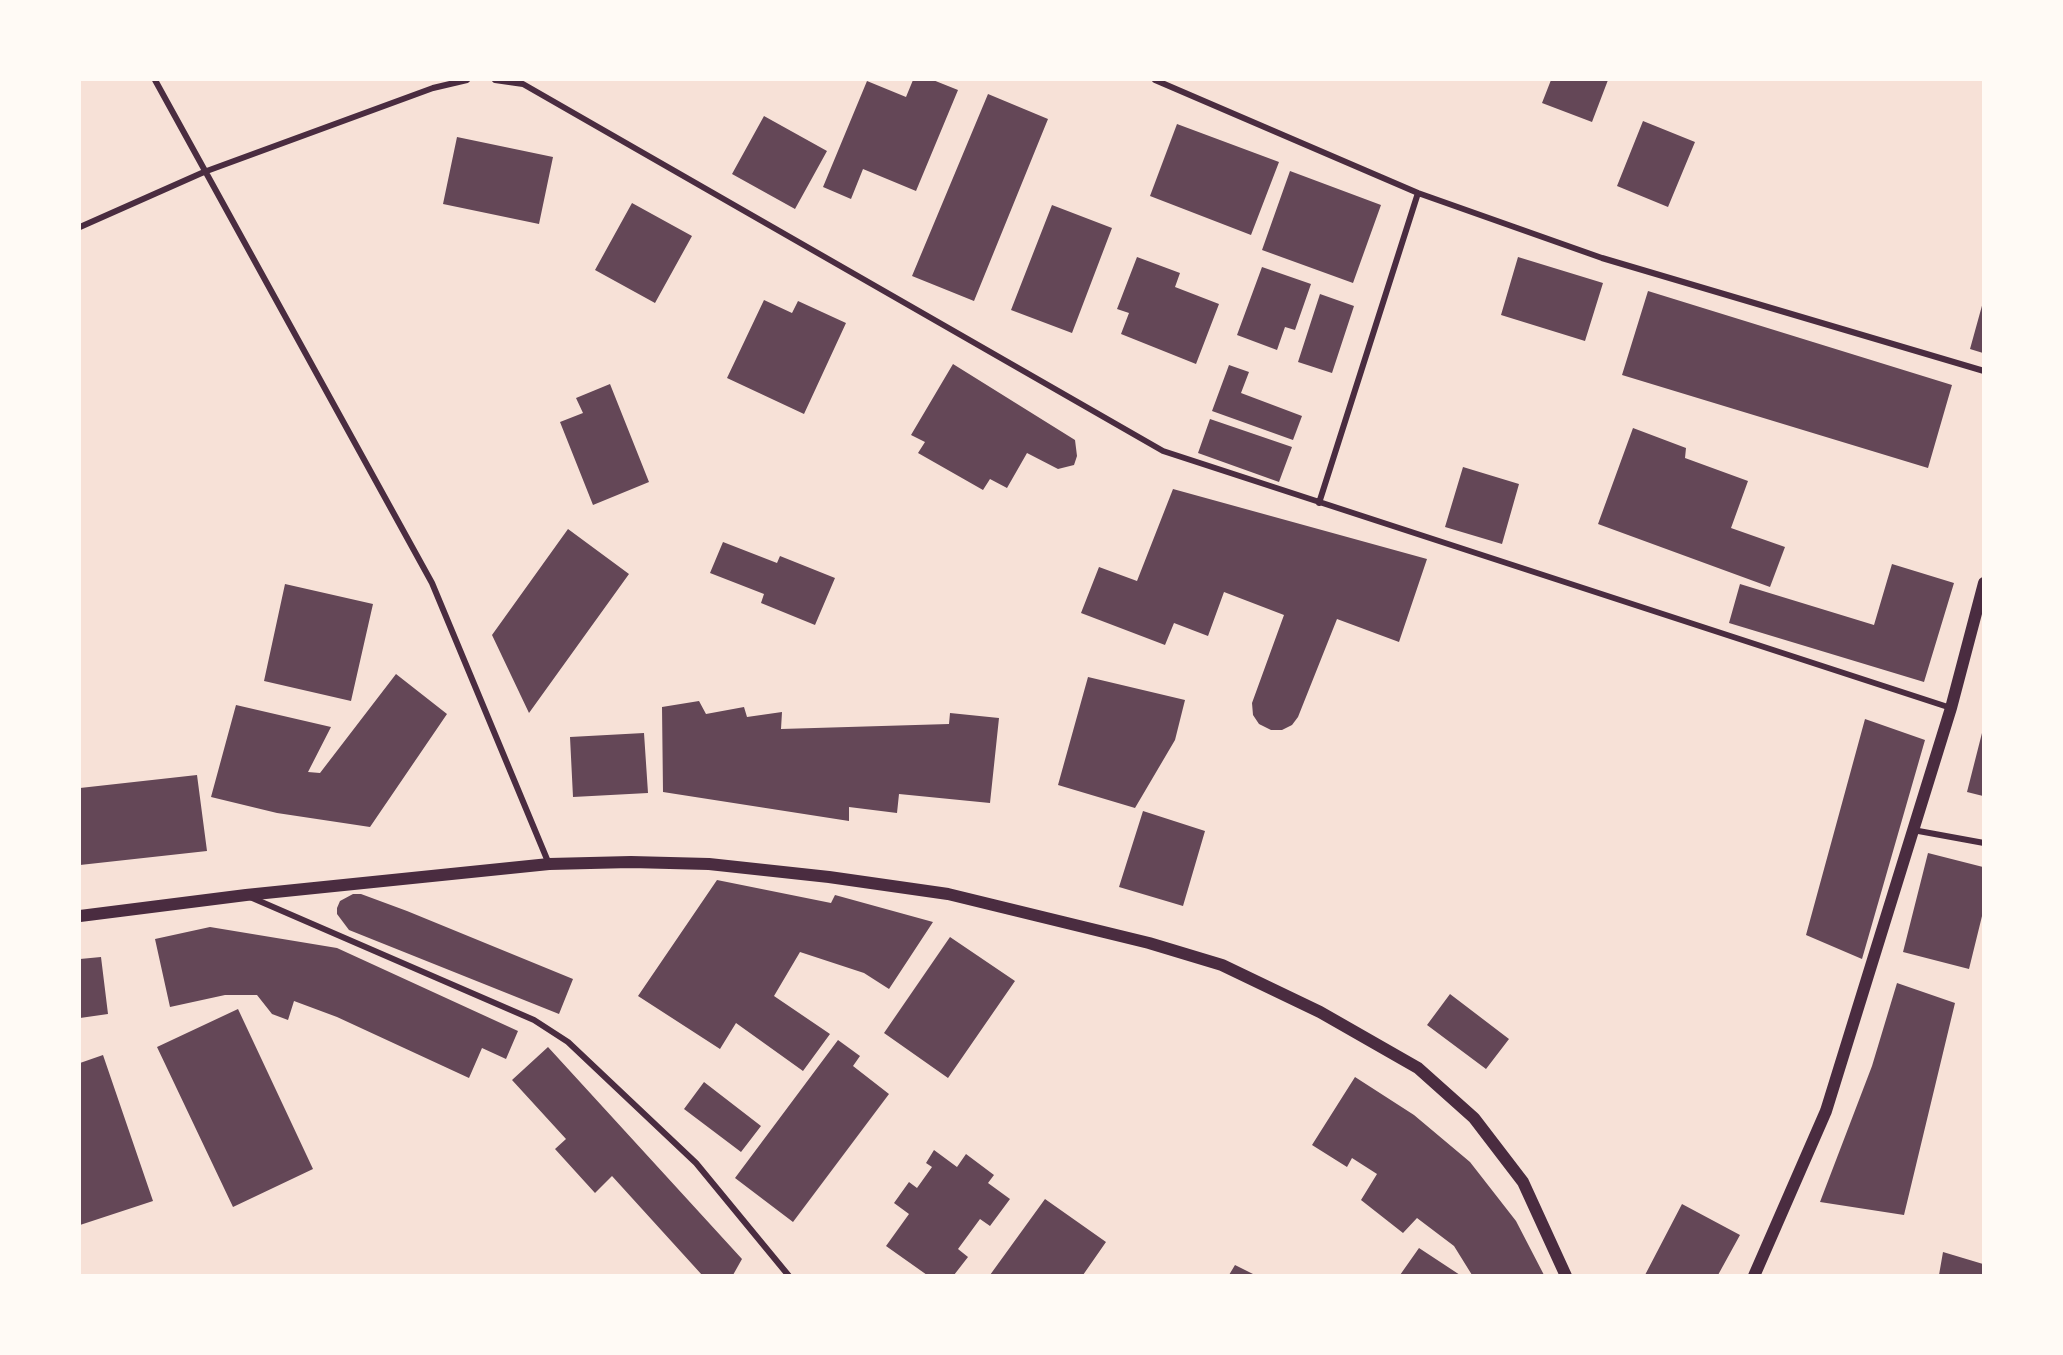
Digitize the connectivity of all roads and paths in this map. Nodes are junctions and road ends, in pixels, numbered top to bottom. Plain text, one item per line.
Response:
1 (155, 80) edge
2 (467, 80) edge
3 (495, 80) edge
4 (1155, 80) edge
5 (204, 172) junction
6 (1418, 193) junction
7 (80, 227) edge
8 (1983, 371) edge
9 (1319, 503) junction
10 (1983, 583) edge
11 (1951, 708) junction
12 (1913, 830) junction
13 (1983, 843) edge
14 (549, 864) junction
15 (246, 895) junction
16 (80, 916) edge
17 (789, 1275) edge
18 (1566, 1275) edge
19 (1754, 1275) edge

1 - 5 street
2 - 5 street
3 - 9 street
4 - 6 street
5 - 7 street
5 - 14 street
6 - 8 street
6 - 9 street
9 - 11 street
10 - 11 main road
11 - 12 main road
12 - 13 street
12 - 19 main road
14 - 15 main road
14 - 18 main road
15 - 16 main road
15 - 17 street

